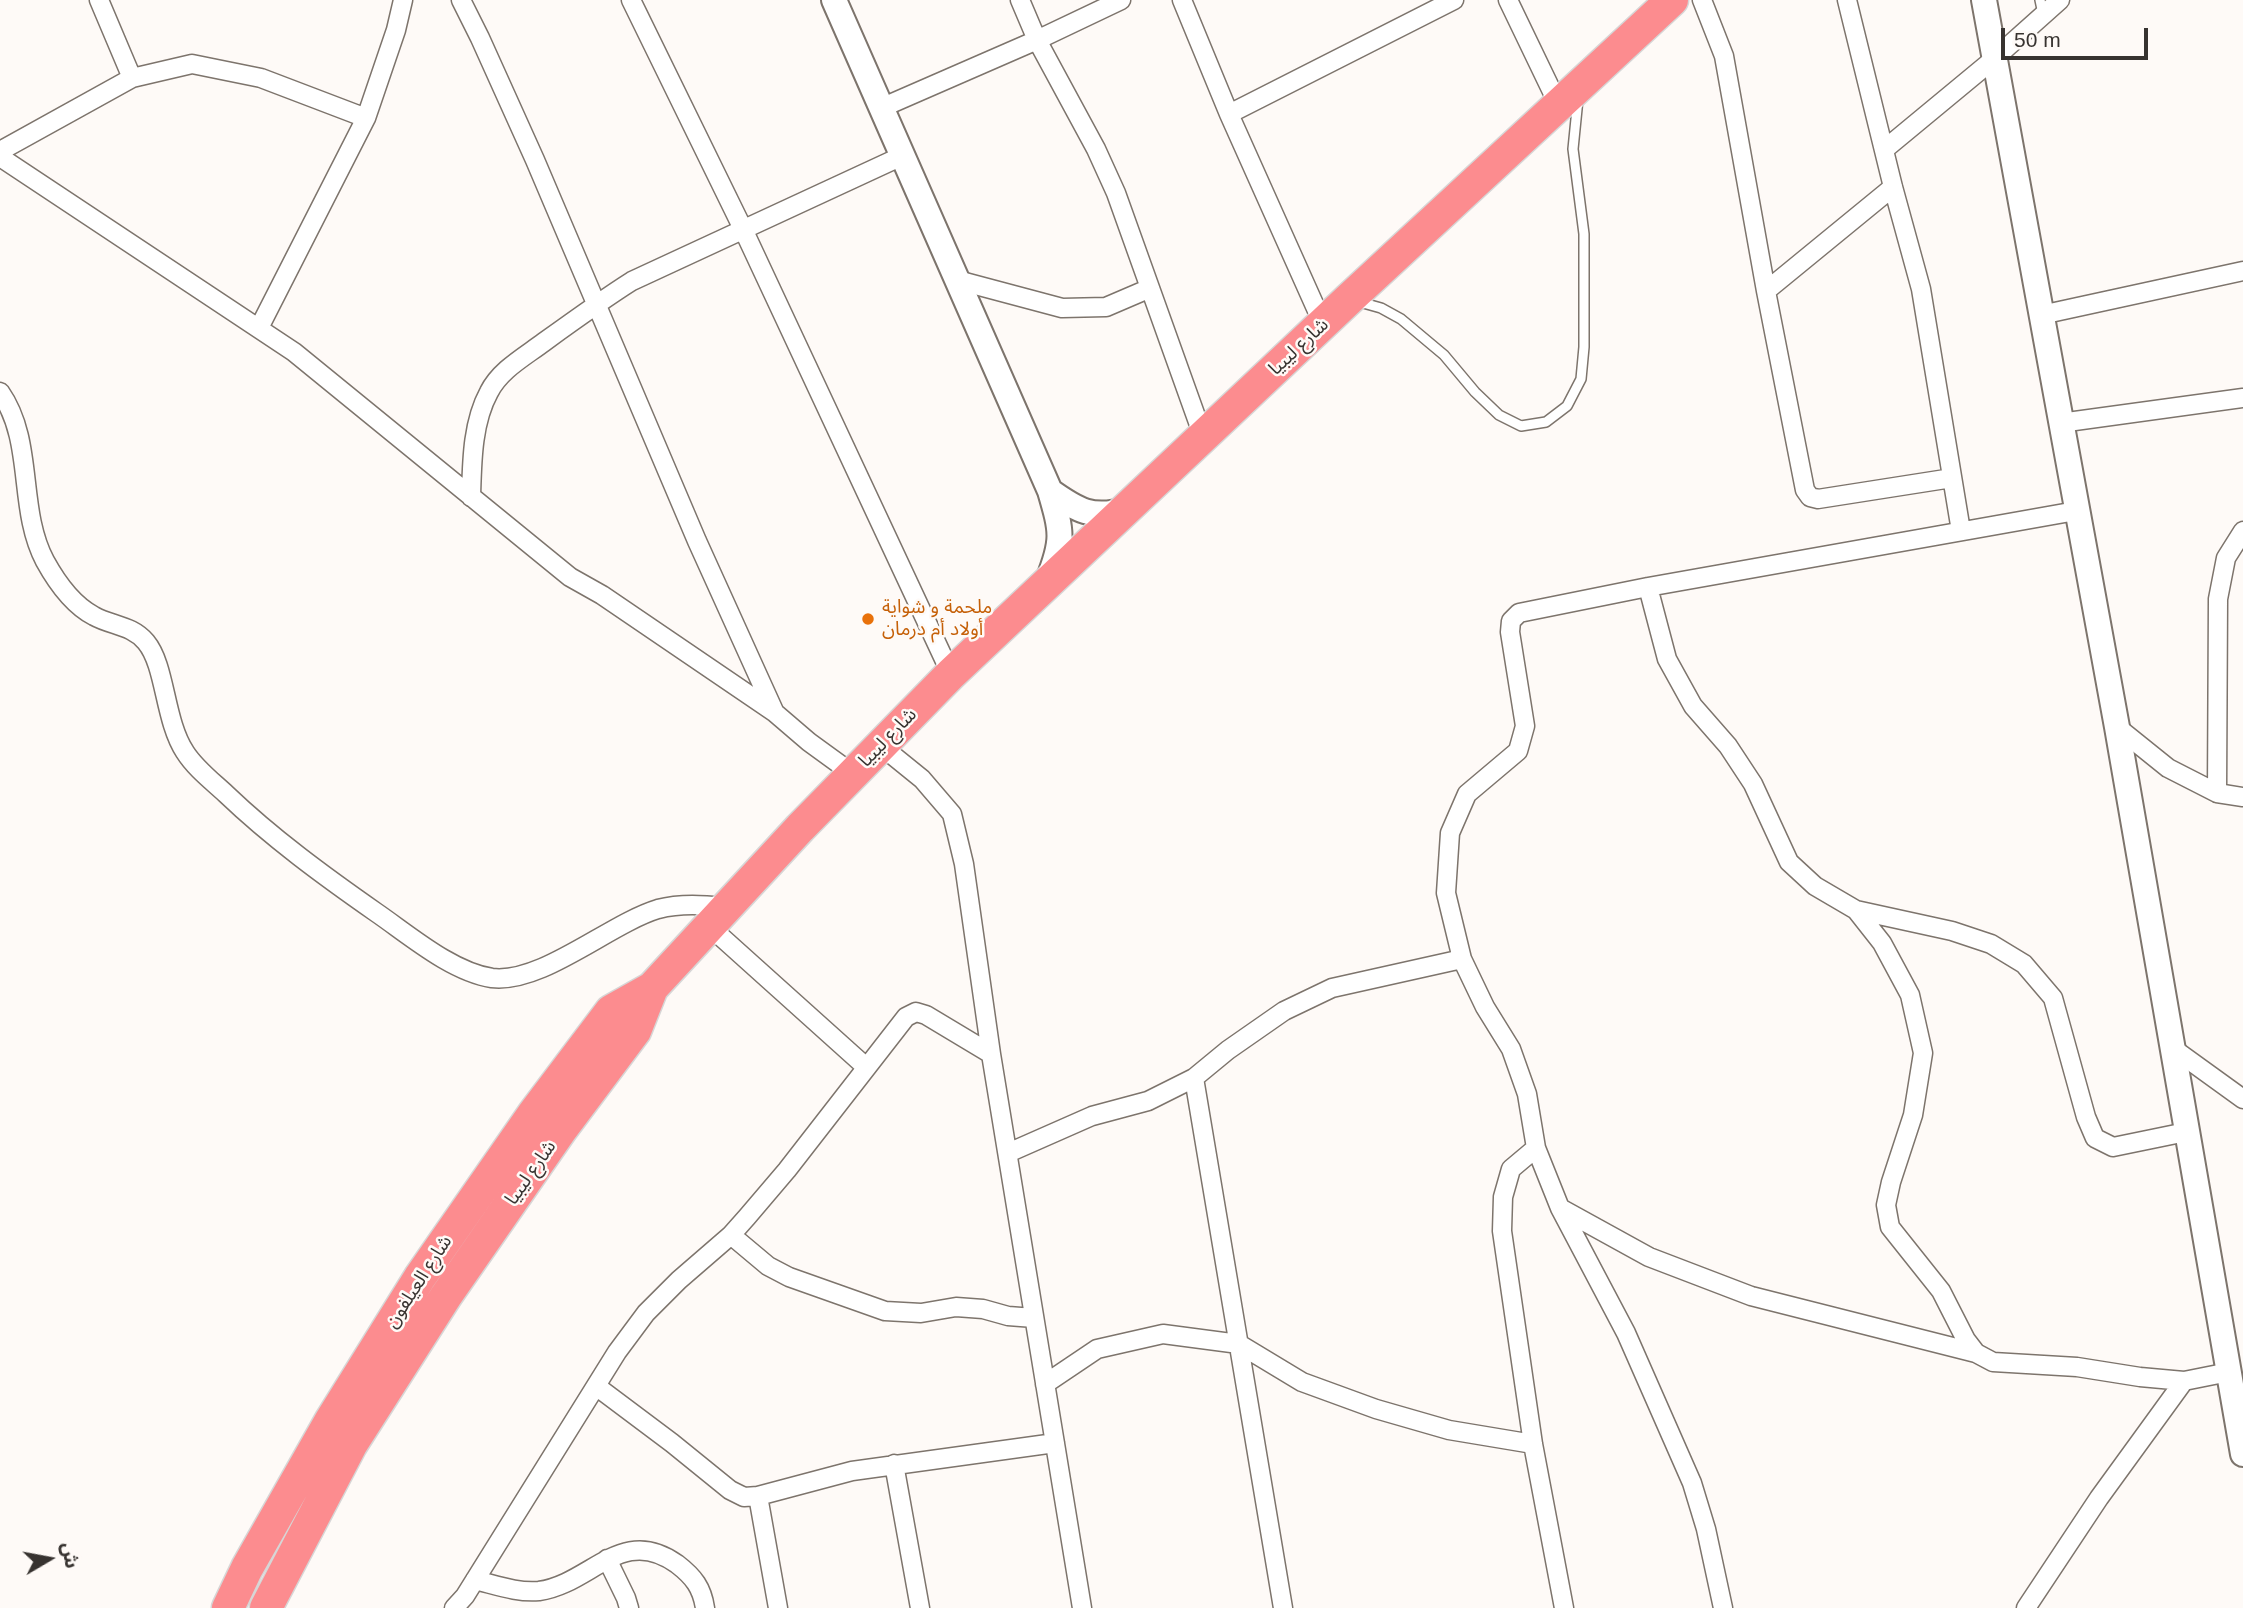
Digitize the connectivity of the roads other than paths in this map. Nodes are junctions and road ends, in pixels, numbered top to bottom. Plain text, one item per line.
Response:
1 (99, 0) edge
2 (403, 0) edge
3 (461, 0) edge
4 (631, 0) edge
5 (834, 0) edge
6 (1020, 0) edge
7 (1121, 0) edge
8 (1182, 0) edge
9 (1454, 0) edge
10 (1508, 0) edge
11 (1672, 0) edge
12 (1702, 0) edge
13 (1847, 0) edge
14 (1984, 0) edge
15 (2060, 0) edge
16 (2042, 7) edge
17 (1037, 40) junction
18 (1995, 58) junction
19 (132, 78) junction
20 (1570, 96) junction
21 (881, 108) junction
22 (1228, 114) junction
23 (366, 118) junction
24 (1885, 149) junction
25 (0, 151) edge
26 (902, 156) junction
27 (0, 157) edge
28 (1893, 187) junction
29 (743, 229) junction
30 (2243, 271) edge
31 (957, 280) junction
32 (1148, 289) junction
33 (1766, 291) junction
34 (1349, 299) junction
35 (595, 304) junction
36 (2041, 315) junction
37 (1323, 324) junction
38 (259, 328) junction
39 (0, 392) edge
40 (2243, 398) edge
41 (2060, 423) junction
42 (1203, 436) junction
43 (1952, 478) junction
44 (1050, 491) junction
45 (471, 497) junction
46 (1126, 510) junction
47 (2076, 511) junction
48 (1961, 531) junction
49 (2243, 531) edge
50 (1045, 585) junction
51 (1648, 586) junction
52 (951, 674) junction
53 (774, 712) junction
54 (2117, 727) junction
55 (880, 745) junction
56 (853, 774) junction
57 (2217, 793) junction
58 (2243, 797) edge
59 (1856, 910) junction
60 (718, 916) junction
61 (1462, 959) junction
62 (652, 988) junction
63 (2171, 1047) junction
64 (991, 1054) junction
65 (866, 1068) junction
66 (1194, 1078) junction
67 (2243, 1099) edge
68 (2186, 1132) junction
69 (1536, 1147) junction
70 (1007, 1153) junction
71 (1560, 1208) junction
72 (731, 1235) junction
73 (1034, 1318) junction
74 (1239, 1345) junction
75 (1976, 1353) junction
76 (2229, 1372) junction
77 (2184, 1381) junction
78 (1045, 1384) junction
79 (596, 1386) junction
80 (1055, 1443) junction
81 (1533, 1444) junction
82 (2243, 1454) edge
83 (894, 1464) junction
84 (758, 1496) junction
85 (607, 1559) junction
86 (475, 1580) junction
87 (228, 1608) edge
88 (267, 1608) edge
89 (454, 1608) edge
90 (629, 1608) edge
91 (705, 1608) edge
92 (778, 1608) edge
93 (920, 1608) edge
94 (1082, 1608) edge
95 (1283, 1608) edge
96 (1564, 1608) edge
97 (1723, 1608) edge
98 (2026, 1608) edge

1 - 19 street
2 - 23 street
3 - 35 street
4 - 29 street
5 - 21 street
6 - 17 street
7 - 17 street
8 - 22 street
9 - 22 street
10 - 20 street
11 - 20 highway, شارع ليبيا
12 - 33 street
13 - 24 street
14 - 18 street
15 - 16 street
16 - 18 street
17 - 21 street
17 - 32 street
18 - 24 street
18 - 36 street
19 - 23 street
19 - 25 street
20 - 34 highway, شارع ليبيا
20 - 34 lane
21 - 26 street
22 - 37 street
23 - 38 street
24 - 28 street
26 - 29 street
26 - 31 street
27 - 38 street
28 - 33 street
28 - 43 street
29 - 35 street
29 - 52 street
30 - 36 street
31 - 32 street
31 - 44 street
32 - 42 street
33 - 43 street
34 - 37 highway, شارع ليبيا
35 - 45 street
35 - 53 street
36 - 41 street
37 - 42 highway, شارع ليبيا
38 - 45 street
39 - 60 street
40 - 41 street
41 - 47 street
42 - 46 highway, شارع ليبيا
43 - 48 street
44 - 46 street
44 - 50 street
45 - 53 street
46 - 50 highway, شارع ليبيا
47 - 48 street
47 - 54 street
48 - 51 street
49 - 57 street
50 - 52 highway, شارع ليبيا
51 - 59 street
51 - 61 street
52 - 55 highway, شارع ليبيا
53 - 56 street
54 - 57 street
54 - 63 street
55 - 56 highway, شارع ليبيا
55 - 64 street
56 - 60 highway, شارع ليبيا
57 - 58 street
59 - 68 street
59 - 75 street
60 - 62 highway, شارع ليبيا
60 - 65 street
61 - 66 street
61 - 69 street
62 - 87 highway, شارع العيلفون
62 - 88 highway, شارع ليبيا
63 - 67 street
63 - 68 street
64 - 65 street
64 - 70 street
65 - 72 street
66 - 70 street
66 - 74 street
68 - 76 street
69 - 71 street
69 - 81 street
70 - 73 street
71 - 75 street
71 - 97 street
72 - 73 street
72 - 79 street
73 - 78 street
74 - 78 street
74 - 81 street
74 - 95 street
75 - 77 street
76 - 77 street
76 - 82 street
77 - 98 street
78 - 80 street
79 - 84 street
79 - 86 street
80 - 83 street
80 - 94 street
81 - 96 street
83 - 84 street
83 - 93 street
84 - 92 street
85 - 86 street
85 - 90 street
85 - 91 street
86 - 89 street

